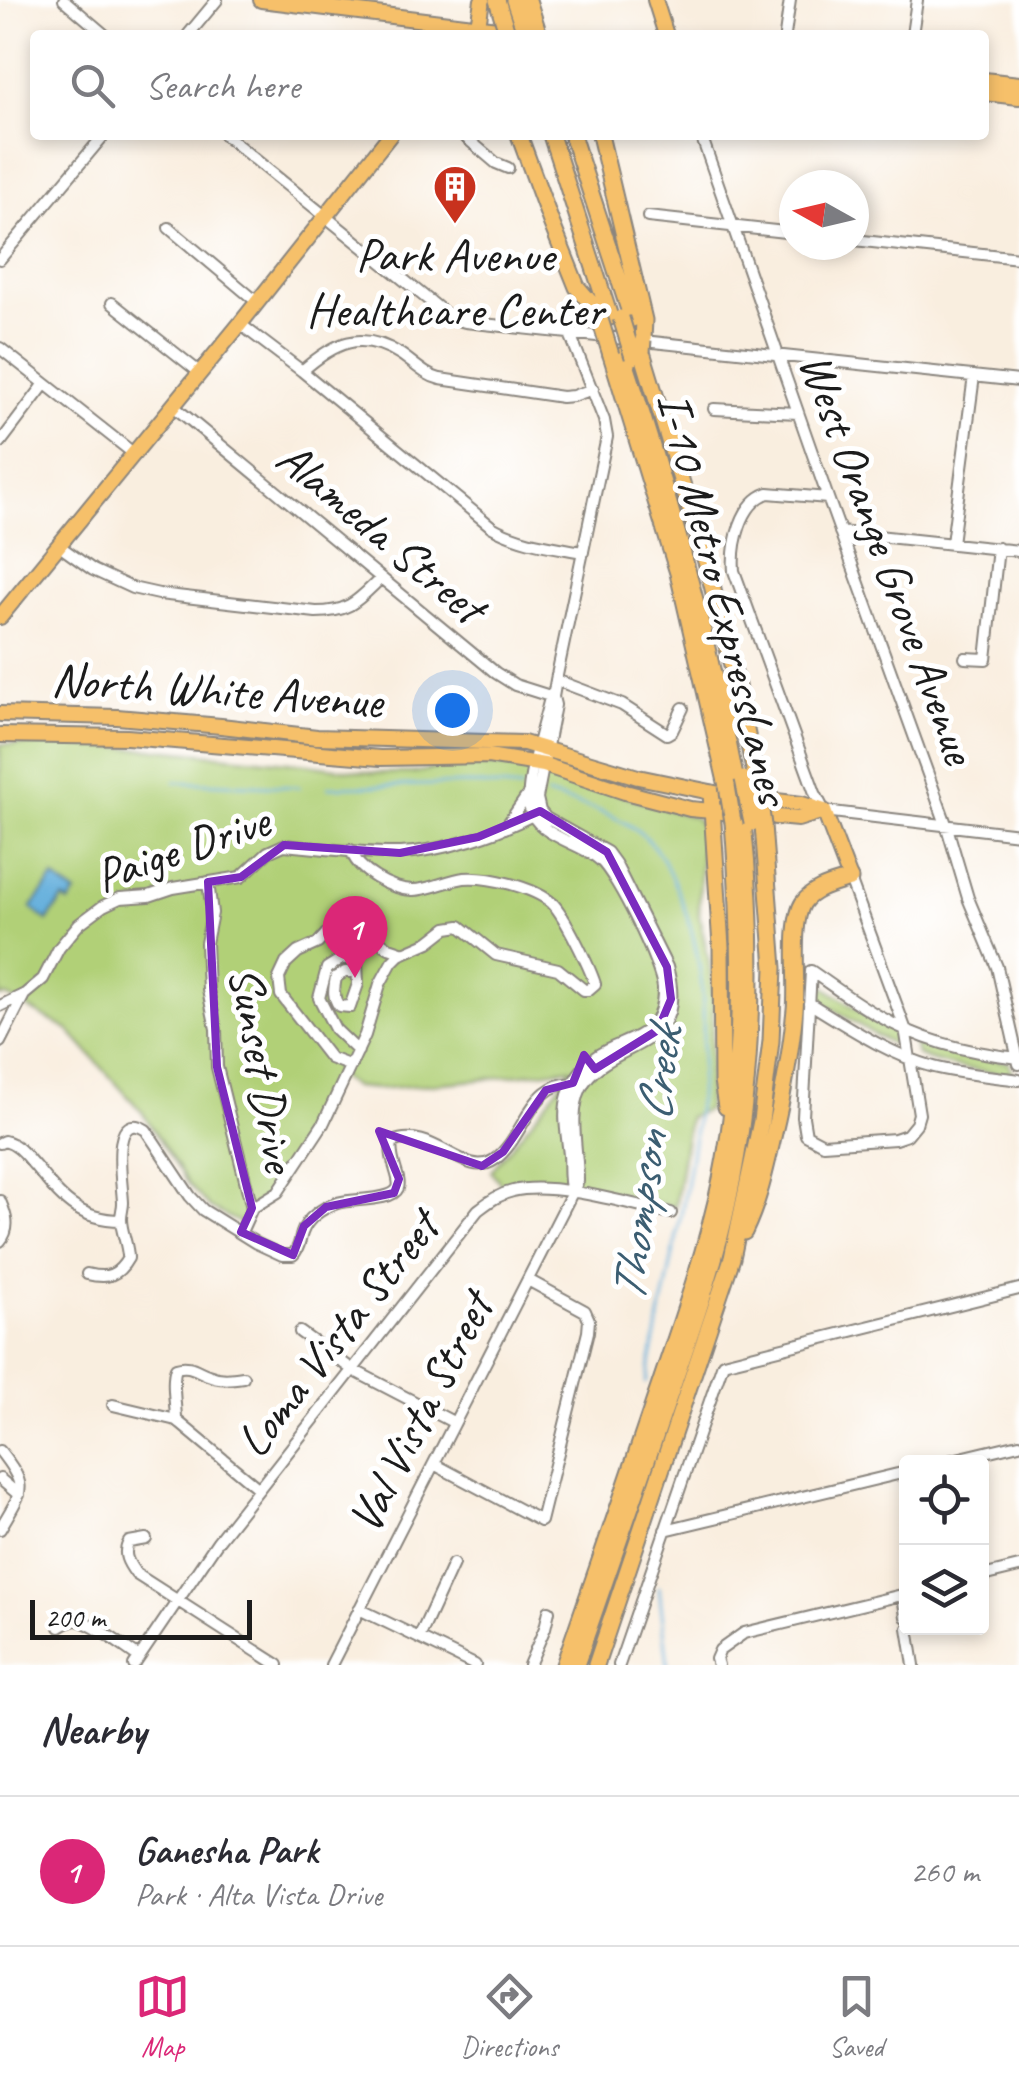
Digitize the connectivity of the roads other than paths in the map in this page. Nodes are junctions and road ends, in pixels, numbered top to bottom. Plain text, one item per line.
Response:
1 (64, 0) edge
2 (216, 0) edge
3 (261, 0) edge
4 (482, 0) edge
5 (496, 0) edge
6 (514, 0) edge
7 (528, 0) edge
8 (655, 0) edge
9 (790, 0) edge
10 (917, 0) edge
11 (98, 30) edge
12 (192, 30) edge
13 (464, 30) edge
14 (477, 30) edge
15 (506, 30) edge
16 (524, 30) edge
17 (539, 30) edge
18 (664, 30) edge
19 (786, 30) edge
20 (913, 30) edge
21 (989, 81) edge
22 (1019, 84) edge
23 (989, 94) edge
24 (1019, 97) edge
25 (100, 140) edge
26 (231, 140) edge
27 (381, 140) edge
28 (469, 140) edge
29 (521, 140) edge
30 (543, 140) edge
31 (552, 140) edge
32 (563, 140) edge
33 (573, 140) edge
34 (600, 140) edge
35 (703, 140) edge
36 (508, 168) dead end
37 (324, 216) junction
38 (648, 216) dead end
39 (734, 226) junction
40 (169, 228) dead end
41 (779, 231) edge
42 (869, 242) edge
43 (1019, 258) edge
44 (0, 259) edge
45 (112, 302) dead end
46 (257, 302) junction
47 (617, 317) junction
48 (240, 324) junction
49 (570, 334) junction
50 (0, 348) edge
51 (778, 355) junction
52 (631, 356) junction
53 (302, 371) junction
54 (200, 372) junction
55 (974, 376) junction
56 (1019, 381) edge
57 (44, 385) junction
58 (593, 388) junction
59 (172, 405) junction
60 (714, 408) dead end
61 (798, 412) junction
62 (0, 443) edge
63 (133, 453) junction
64 (828, 498) junction
65 (840, 532) junction
66 (952, 543) junction
67 (58, 545) junction
68 (998, 548) junction
69 (1019, 551) edge
70 (583, 552) junction
71 (382, 578) junction
72 (0, 617) edge
73 (965, 658) dead end
74 (556, 680) junction
75 (553, 697) junction
76 (682, 708) dead end
77 (0, 714) edge
78 (0, 734) edge
79 (541, 756) junction
80 (730, 786) junction
81 (529, 792) junction
82 (712, 811) junction
83 (824, 811) junction
84 (536, 813) junction
85 (748, 823) junction
86 (946, 824) junction
87 (504, 828) junction
88 (1019, 834) edge
89 (352, 850) junction
90 (850, 879) junction
91 (208, 882) junction
92 (404, 953) junction
93 (356, 972) dead end
94 (25, 994) junction
95 (809, 1003) junction
96 (0, 1006) edge
97 (905, 1028) junction
98 (0, 1042) edge
99 (358, 1051) junction
100 (910, 1059) junction
101 (1019, 1060) edge
102 (351, 1066) junction
103 (1019, 1080) edge
104 (576, 1088) junction
105 (729, 1126) junction
106 (0, 1144) edge
107 (572, 1192) junction
108 (0, 1200) edge
109 (252, 1208) junction
110 (672, 1213) dead end
111 (121, 1220) junction
112 (241, 1232) junction
113 (0, 1242) edge
114 (732, 1258) junction
115 (87, 1274) dead end
116 (528, 1280) junction
117 (1019, 1289) edge
118 (300, 1332) dead end
119 (353, 1370) junction
120 (242, 1376) dead end
121 (113, 1405) dead end
122 (176, 1420) junction
123 (453, 1422) junction
124 (1019, 1444) edge
125 (0, 1452) edge
126 (973, 1455) edge
127 (434, 1464) junction
128 (899, 1474) edge
129 (0, 1479) edge
130 (259, 1490) junction
131 (18, 1495) junction
132 (0, 1529) edge
133 (665, 1530) junction
134 (146, 1539) dead end
135 (453, 1564) dead end
136 (1019, 1566) edge
137 (989, 1574) edge
138 (899, 1596) edge
139 (176, 1601) junction
140 (359, 1608) junction
141 (549, 1611) dead end
142 (60, 1627) dead end
143 (909, 1635) edge
144 (418, 1638) junction
145 (136, 1661) edge
146 (717, 1662) edge
147 (278, 1665) edge
148 (330, 1665) edge
149 (475, 1665) edge
150 (529, 1665) edge
151 (564, 1665) edge
152 (576, 1665) edge
153 (587, 1665) edge
154 (596, 1665) edge
155 (618, 1665) edge
156 (914, 1665) edge

1 - 11 street
2 - 12 street
3 - 13 main road
4 - 14 main road
5 - 15 highway, bridge
6 - 16 highway, bridge
7 - 17 highway, bridge
8 - 18 main road
9 - 19 street
10 - 20 street
21 - 22 main road
23 - 24 main road
25 - 44 street
26 - 37 street
27 - 37 main road
28 - 36 street
29 - 47 highway
30 - 47 highway
31 - 47 highway
32 - 47 highway
33 - 47 highway
34 - 47 highway
35 - 39 street, West Orange Grove Avenue
37 - 46 main road
37 - 49 street
38 - 39 street
39 - 41 street
39 - 51 street, West Orange Grove Avenue
40 - 46 street
42 - 43 street
45 - 54 street
46 - 48 main road
47 - 52 highway, bridge
47 - 52 highway, bridge
48 - 53 street
48 - 54 main road
49 - 51 street
49 - 58 street
50 - 57 street
51 - 55 street
51 - 61 street, West Orange Grove Avenue
52 - 80 highway
52 - 85 highway, bridge
53 - 58 street
53 - 70 street
54 - 59 main road
55 - 56 street
55 - 66 street
57 - 62 street
57 - 63 street
58 - 70 street
59 - 63 main road
59 - 71 street, Alameda Street
60 - 61 street
61 - 64 street, West Orange Grove Avenue
63 - 67 main road
64 - 65 street, West Orange Grove Avenue
64 - 83 street
65 - 66 street
65 - 86 street, West Orange Grove Avenue
66 - 68 street
67 - 71 street
67 - 72 main road
68 - 69 street
68 - 73 street
70 - 74 street
71 - 75 street, Alameda Street
74 - 75 street
74 - 76 street
75 - 79 street
77 - 79 main road, North White Avenue
78 - 79 main road, North White Avenue
79 - 80 main road
79 - 81 street
79 - 82 main road, North White Avenue
79 - 84 street
80 - 82 highway
80 - 83 main road
80 - 85 highway, bridge
81 - 84 street
81 - 87 street
82 - 83 main road, North White Avenue
82 - 105 highway
83 - 86 street
83 - 90 main road
84 - 87 street, Paige Drive
84 - 104 street
85 - 105 highway
85 - 114 highway
85 - 152 highway, I-10 Metro ExpressLanes
85 - 153 highway, I-10 Metro ExpressLanes
86 - 88 street
86 - 101 street, West Orange Grove Avenue
87 - 89 street, Paige Drive
89 - 91 street, Paige Drive
89 - 92 street
90 - 97 street
90 - 114 highway
91 - 94 street, Paige Drive
91 - 109 street, Sunset Drive
92 - 99 street
92 - 102 street
93 - 99 street
94 - 96 street, Paige Drive
94 - 98 street
95 - 97 street
95 - 100 street
95 - 100 street
97 - 100 street
97 - 101 street
99 - 102 street
100 - 103 street
102 - 109 street
104 - 107 street, Val Vista Street
104 - 112 street
105 - 151 highway
106 - 111 street
107 - 110 street, Loma Vista Street
107 - 116 street, Val Vista Street
107 - 119 street, Loma Vista Street
108 - 113 street
109 - 112 street
111 - 112 street
111 - 115 street
114 - 154 highway
116 - 123 street, Val Vista Street
116 - 127 street
117 - 133 street
118 - 119 street
119 - 123 street
119 - 130 street, Loma Vista Street
120 - 122 street
121 - 122 street
122 - 130 street
123 - 127 street, Val Vista Street
124 - 126 street
125 - 131 street
127 - 140 street, Val Vista Street
128 - 133 street
129 - 131 street
130 - 139 street, Loma Vista Street
131 - 132 street
133 - 155 street
134 - 139 street
135 - 144 street
136 - 137 street
138 - 146 street
139 - 145 street, Loma Vista Street
139 - 147 street
140 - 144 street
140 - 148 street, Val Vista Street
141 - 150 street
142 - 145 street
143 - 156 street
144 - 149 street

